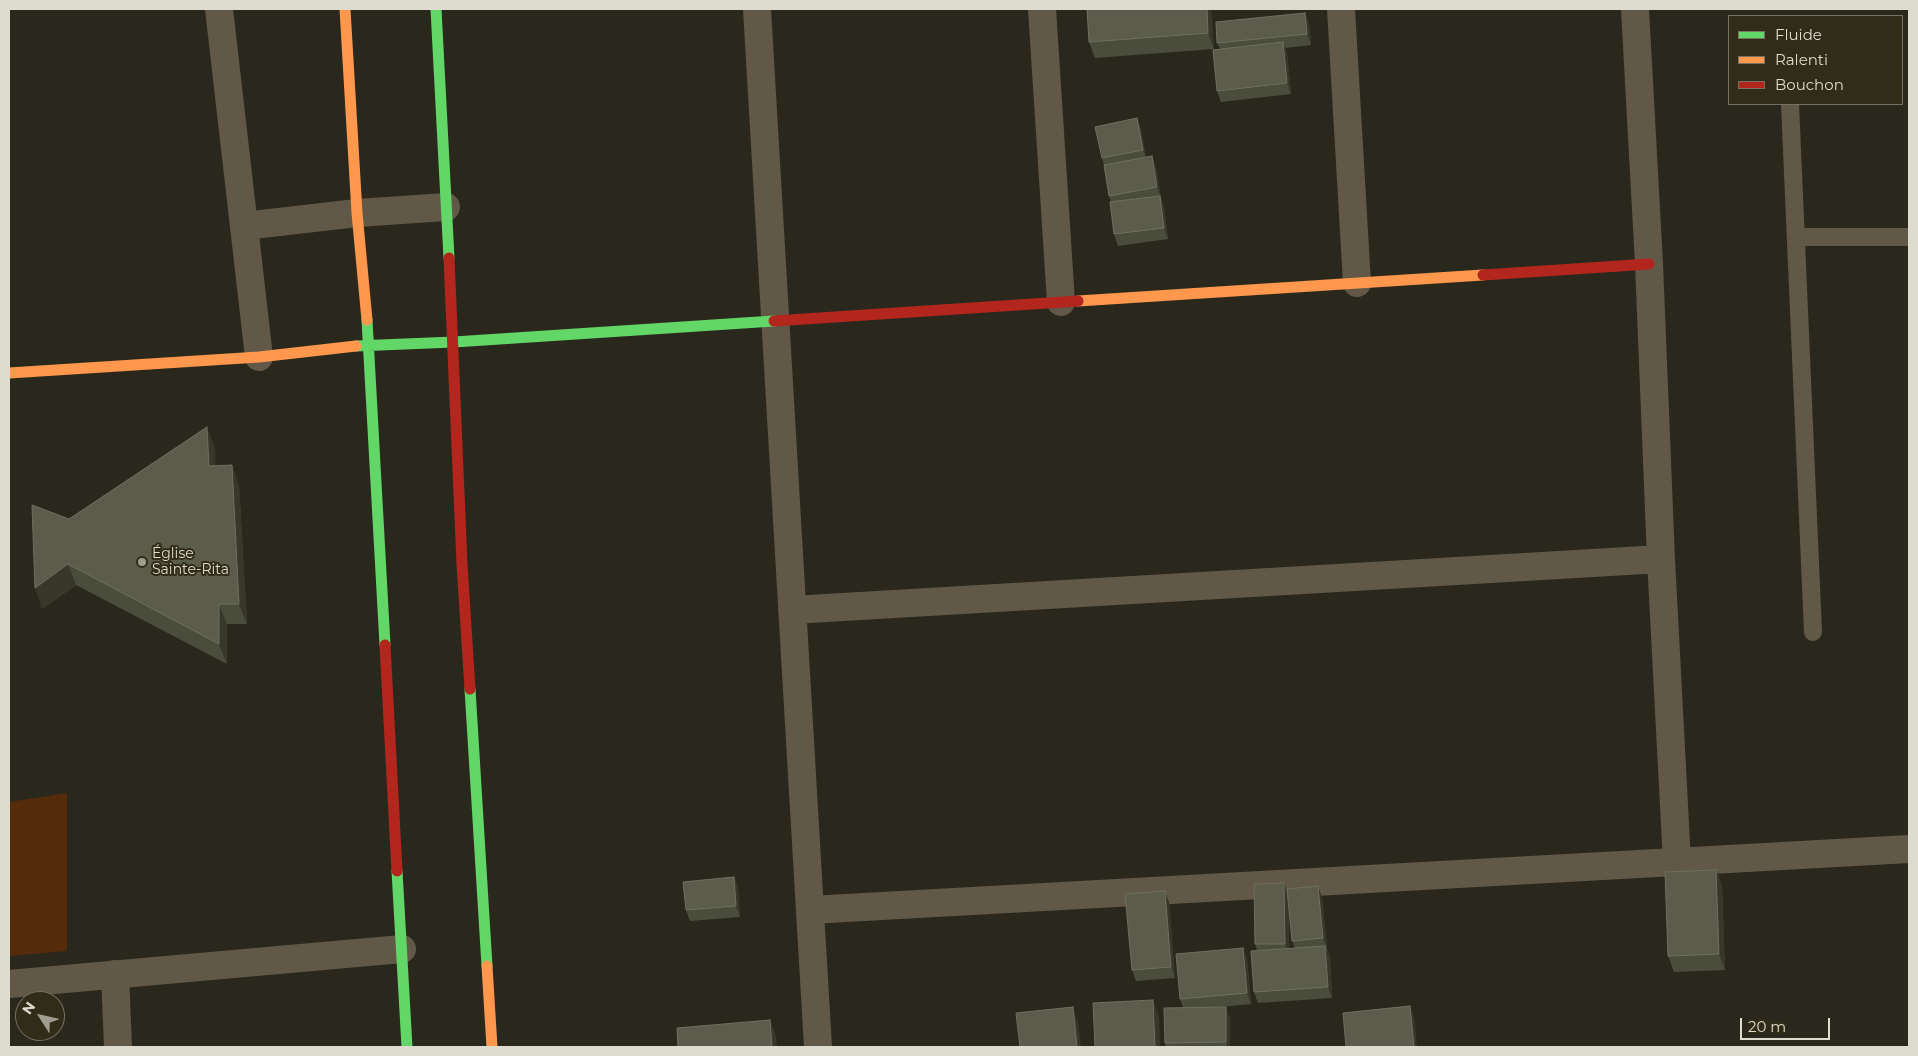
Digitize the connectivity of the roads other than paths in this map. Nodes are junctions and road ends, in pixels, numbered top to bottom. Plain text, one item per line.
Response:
1 (219, 9) edge
2 (345, 9) edge
3 (436, 9) edge
4 (757, 9) edge
5 (1042, 9) edge
6 (1341, 9) edge
7 (1635, 9) edge
8 (1790, 105) edge
9 (446, 207) junction
10 (356, 213) junction
11 (244, 226) junction
12 (1796, 237) junction
13 (1909, 237) edge
14 (1649, 264) junction
15 (1357, 283) junction
16 (1061, 302) junction
17 (775, 321) junction
18 (454, 342) junction
19 (369, 345) junction
20 (259, 357) junction
21 (9, 373) edge
22 (1661, 559) junction
23 (792, 610) junction
24 (1813, 632) dead end
25 (1909, 848) edge
26 (1676, 862) junction
27 (810, 910) junction
28 (402, 949) junction
29 (115, 974) junction
30 (9, 984) edge
31 (118, 1047) edge
32 (407, 1047) edge
33 (492, 1047) edge
34 (818, 1047) edge

1 - 11 street
2 - 10 street
3 - 9 street
4 - 17 street
5 - 16 street
6 - 15 street
7 - 14 street
8 - 12 lane
9 - 10 street
9 - 18 street
10 - 11 street
10 - 19 street
11 - 20 street
12 - 13 lane
12 - 24 lane
14 - 15 street
14 - 22 street
15 - 16 street
16 - 17 street
17 - 18 street
17 - 23 street
18 - 19 street
18 - 33 street
19 - 20 street
19 - 28 street
20 - 21 street
22 - 23 street
22 - 26 street
23 - 27 street
25 - 26 street
26 - 27 street
27 - 34 street
28 - 29 street
28 - 32 street
29 - 30 street
29 - 31 street

